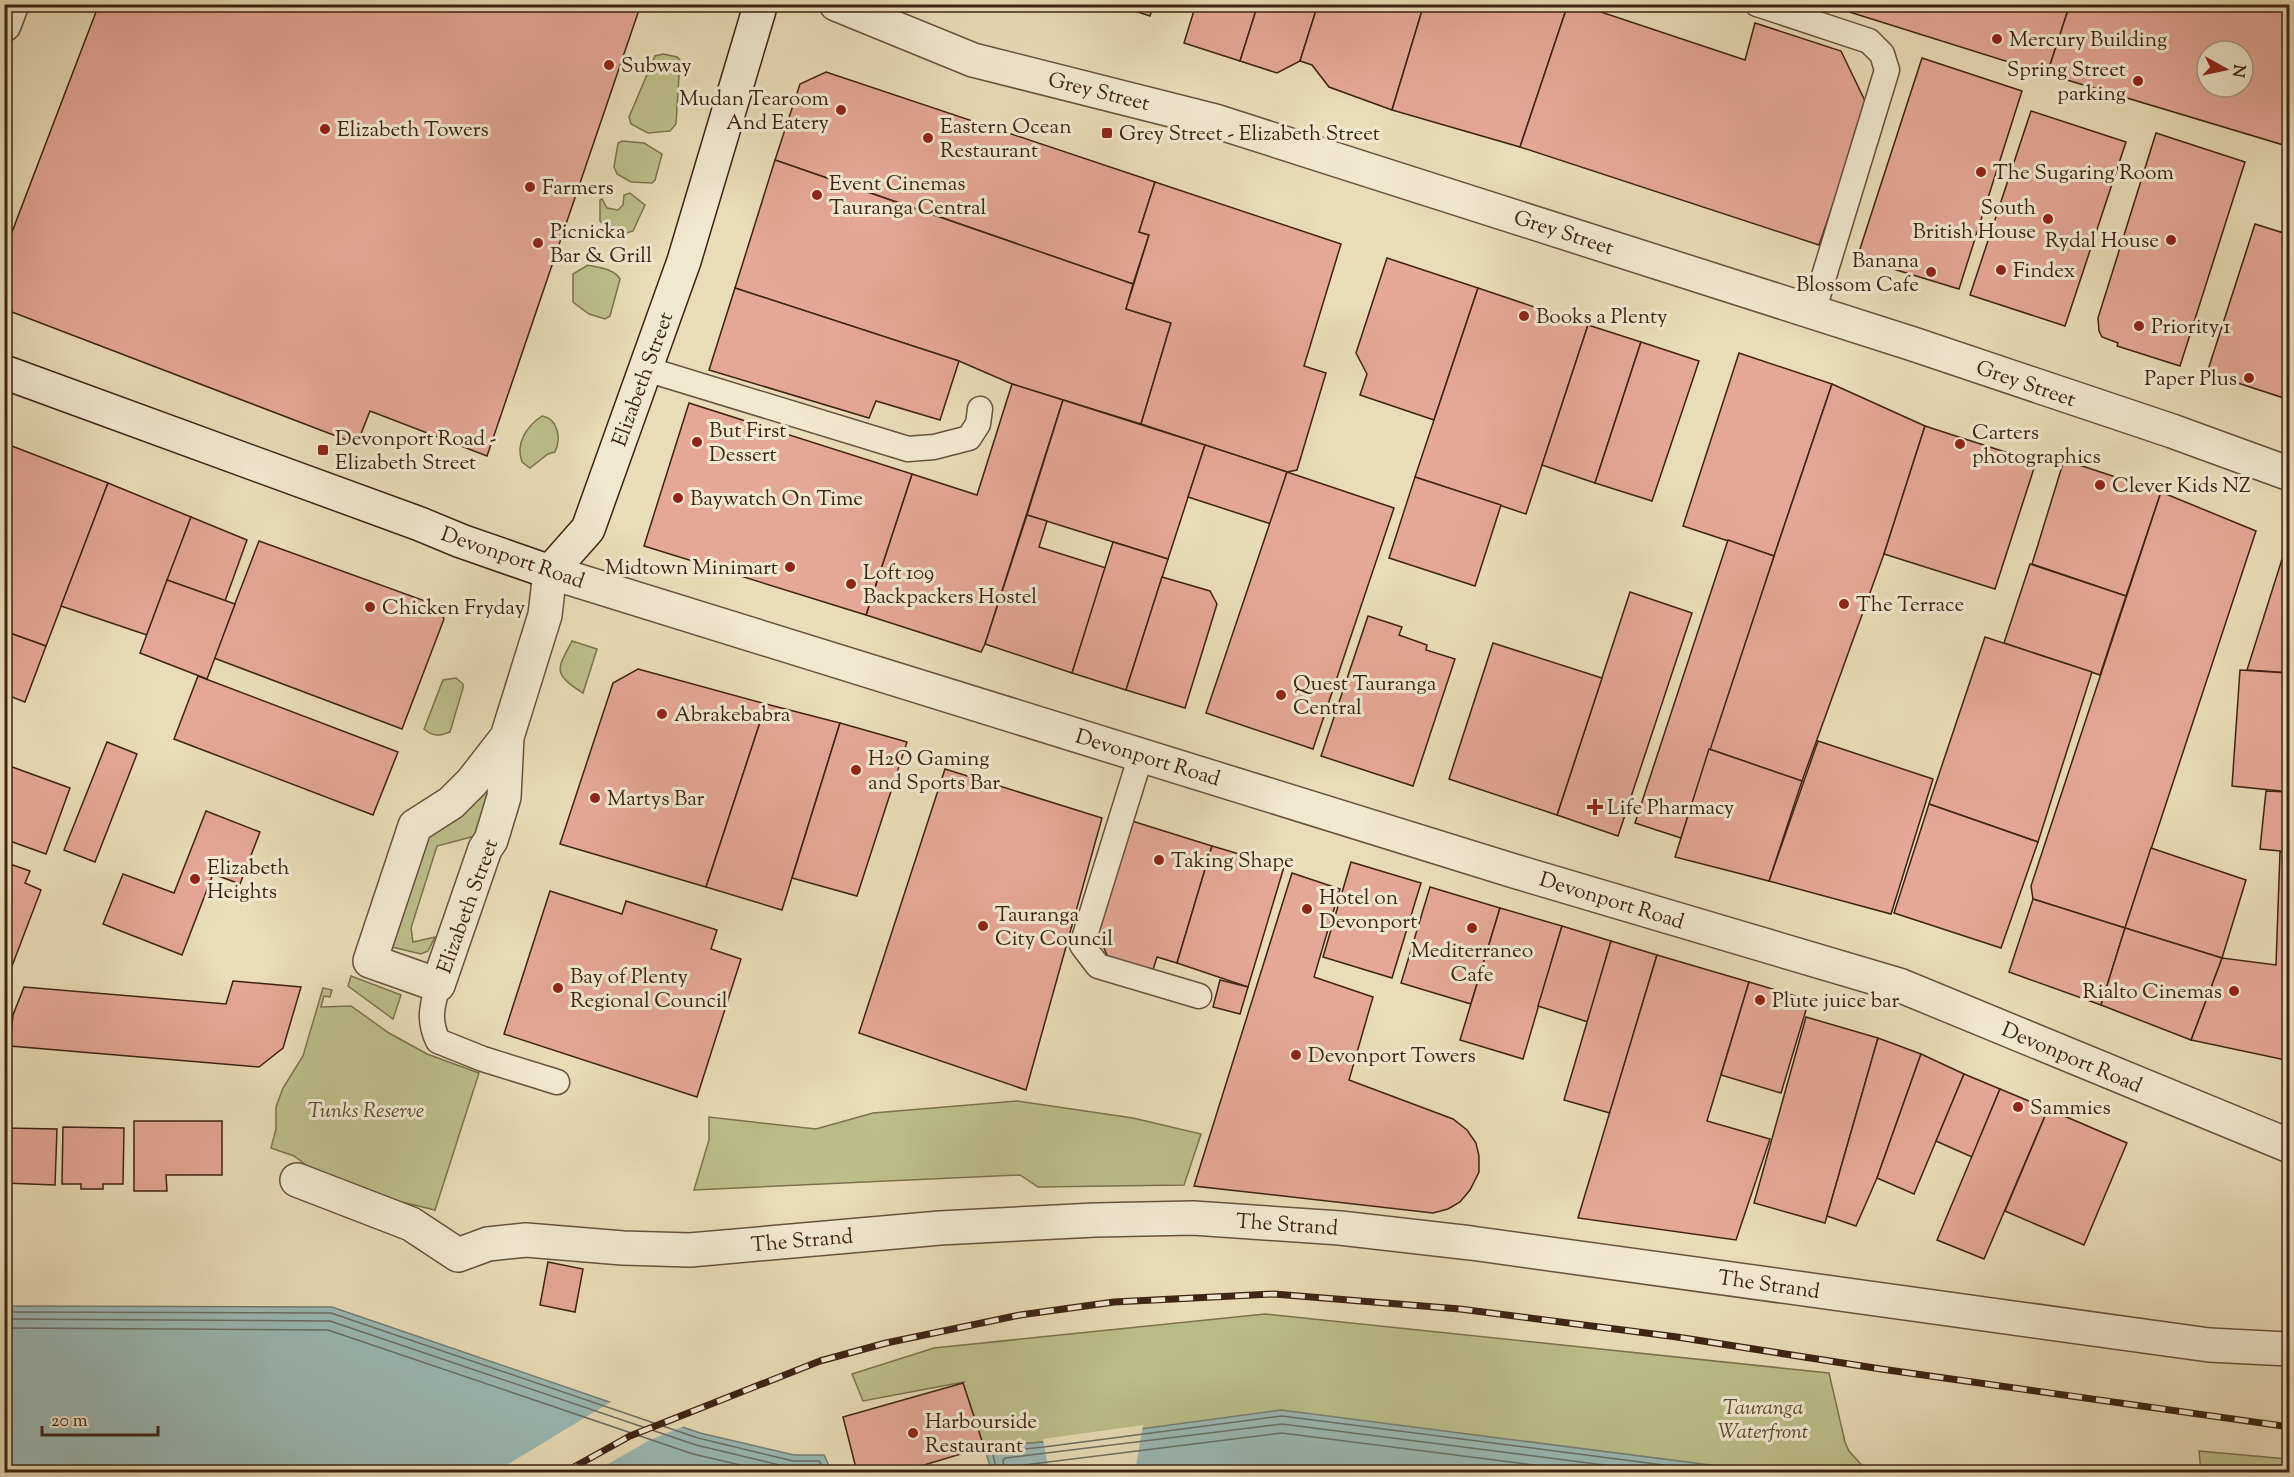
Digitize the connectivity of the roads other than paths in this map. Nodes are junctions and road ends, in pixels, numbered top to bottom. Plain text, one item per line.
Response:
1 (12, 4) edge
2 (836, 4) edge
3 (1757, 4) edge
4 (761, 6) edge
5 (4, 25) edge
6 (1813, 312) junction
7 (646, 369) junction
8 (4, 372) edge
9 (980, 409) dead end
10 (2289, 474) edge
11 (550, 572) junction
12 (507, 737) junction
13 (1141, 755) junction
14 (438, 985) junction
15 (1199, 996) dead end
16 (557, 1082) dead end
17 (2289, 1146) edge
18 (297, 1180) dead end
19 (2289, 1350) edge

1 - 5 street
2 - 6 street, Grey Street
3 - 6 lane
4 - 7 street, Elizabeth Street
6 - 10 street, Grey Street
7 - 9 lane
7 - 11 street, Elizabeth Street
8 - 11 street, Devonport Road
11 - 12 street, Elizabeth Street
11 - 13 street, Devonport Road
12 - 14 street, Elizabeth Street
12 - 14 street, Elizabeth Street
13 - 15 lane
13 - 17 street, Devonport Road
14 - 16 lane
18 - 19 street, The Strand

